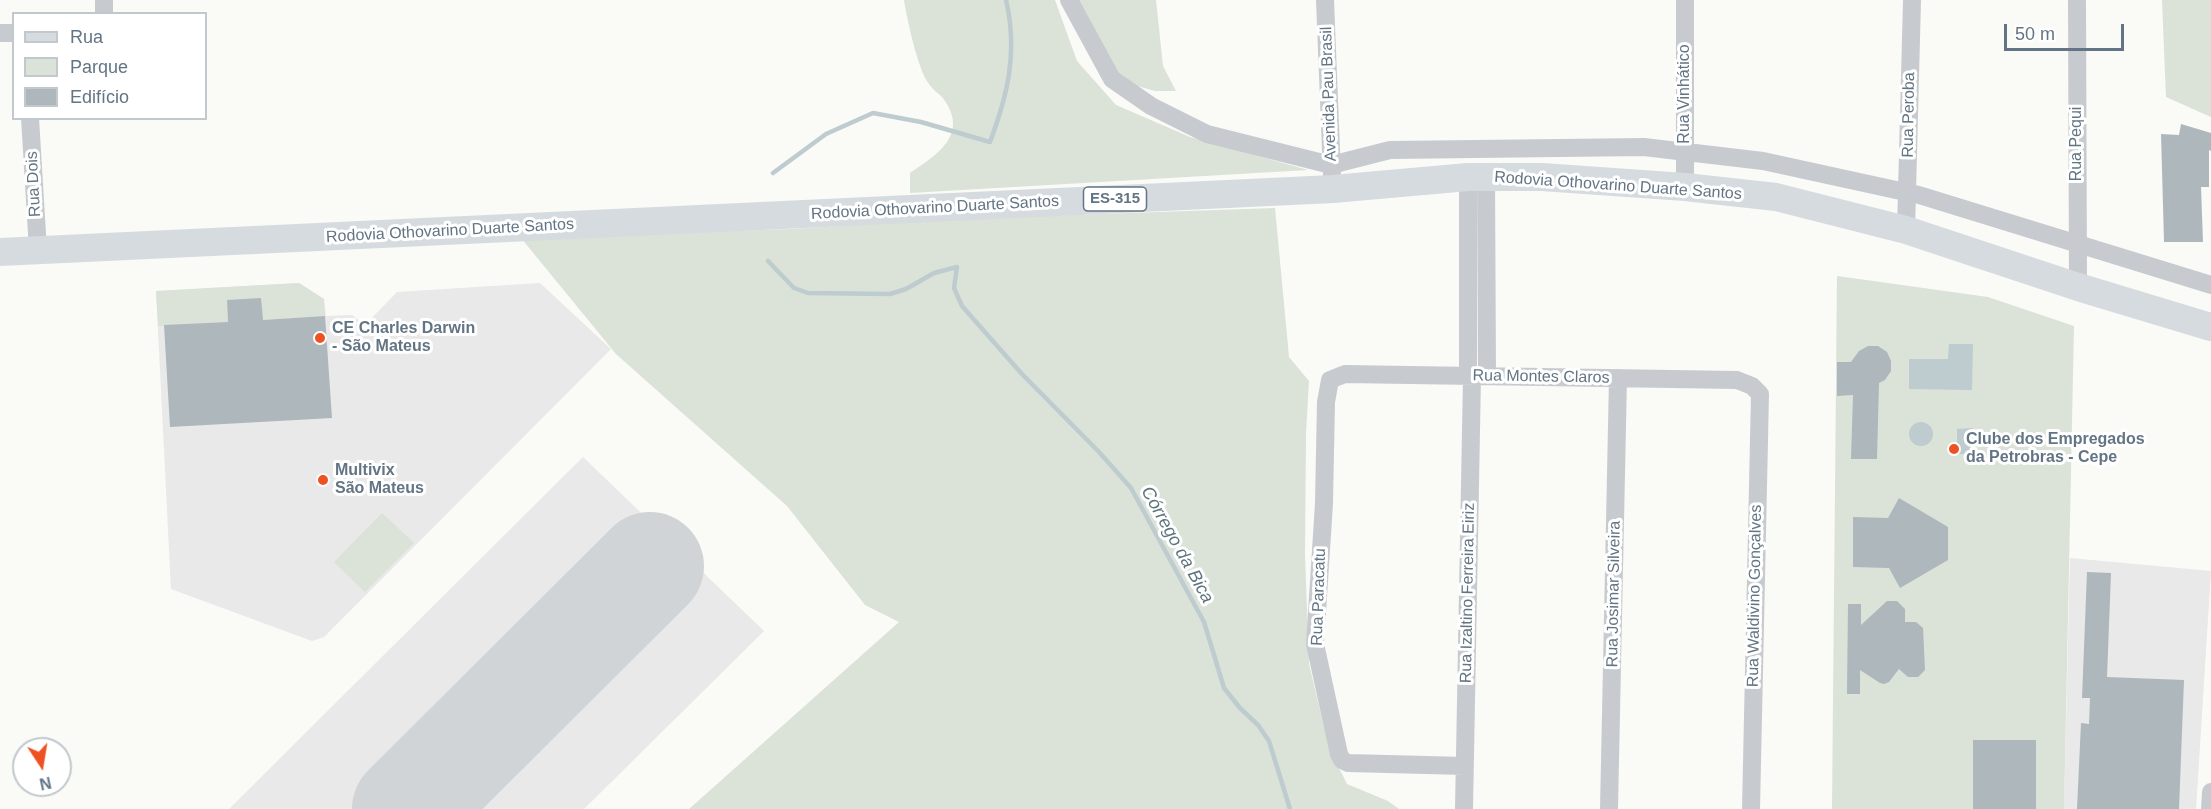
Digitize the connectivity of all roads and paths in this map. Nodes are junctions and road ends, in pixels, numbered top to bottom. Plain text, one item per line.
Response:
1 (1070, 0) edge
2 (1326, 0) edge
3 (1685, 0) edge
4 (1912, 0) edge
5 (2077, 0) edge
6 (30, 120) edge
7 (1685, 152) junction
8 (1332, 177) junction
9 (1477, 177) junction
10 (1686, 187) junction
11 (1908, 192) junction
12 (1906, 230) junction
13 (2078, 244) junction
14 (38, 250) junction
15 (0, 252) edge
16 (2211, 285) edge
17 (2078, 287) junction
18 (2211, 327) edge
19 (1476, 376) junction
20 (1618, 378) junction
21 (1330, 380) joint
22 (1752, 386) joint
23 (1465, 766) junction
24 (2211, 792) edge
25 (1464, 809) edge
26 (1609, 809) edge
27 (1751, 809) edge
28 (2210, 809) edge

1 - 8 street
2 - 8 street, Avenida Pau Brasil
3 - 7 street, Rua Vinhático
4 - 11 street, Rua Peroba
5 - 13 street, Rua Pequi
6 - 14 street, Rua Dois
7 - 8 street, Rodovia Othovarino Duarte Santos
7 - 10 street, Rua Vinhático
7 - 11 street, Rodovia Othovarino Duarte Santos
8 - 9 main road, Rodovia Othovarino Duarte Santos / ES-315
8 - 14 main road, Rodovia Othovarino Duarte Santos / ES-315
9 - 10 main road, Rodovia Othovarino Duarte Santos / ES-315
9 - 19 street, Rua Izaltino Ferreira Eiriz
10 - 12 main road, Rodovia Othovarino Duarte Santos / ES-315
11 - 12 street, Rua Peroba
11 - 13 street, Rodovia Othovarino Duarte Santos
12 - 17 main road, Rodovia Othovarino Duarte Santos / ES-315
13 - 16 street, Rodovia Othovarino Duarte Santos
13 - 17 street, Rua Pequi
14 - 15 main road, Rodovia Othovarino Duarte Santos / ES-315
17 - 18 main road, Rodovia Othovarino Duarte Santos / ES-315
19 - 20 street, Rua Montes Claros
19 - 21 street, Rua Montes Claros
19 - 23 street, Rua Izaltino Ferreira Eiriz
20 - 22 street, Rua Montes Claros
20 - 26 street, Rua Josimar Silveira
21 - 23 street, Rua Paracatu
22 - 27 street, Rua Waldivino Gonçalves
23 - 25 street, Rua Izaltino Ferreira Eiriz
24 - 28 street

